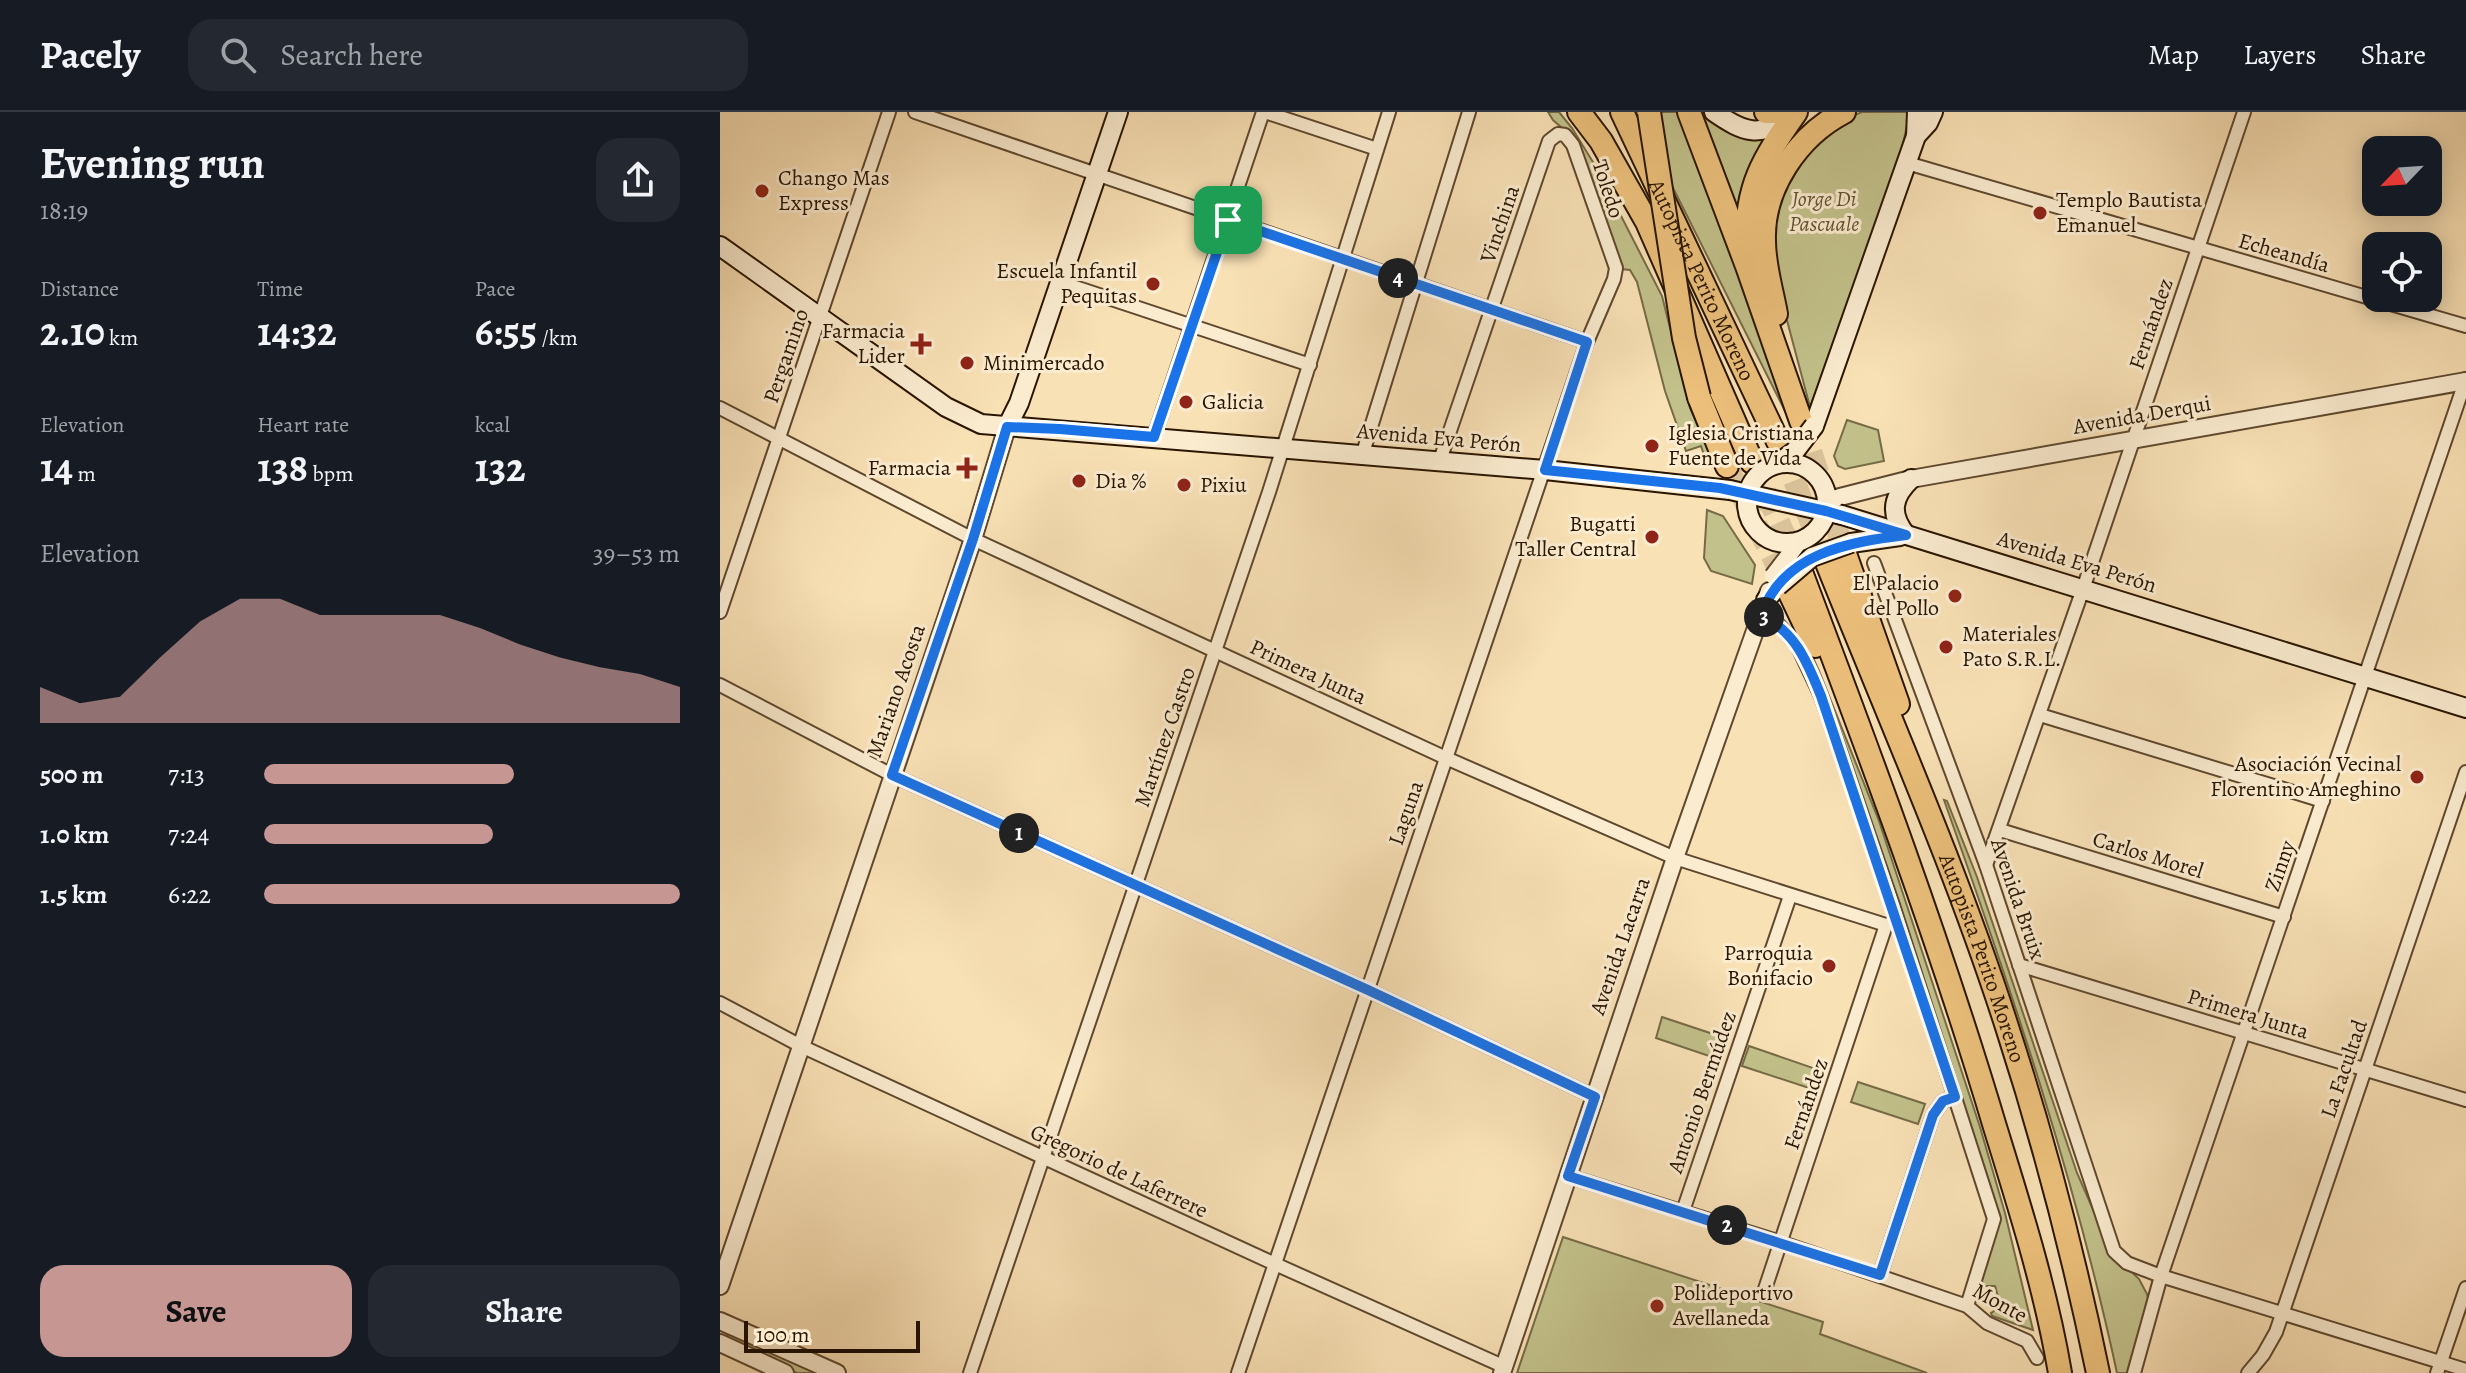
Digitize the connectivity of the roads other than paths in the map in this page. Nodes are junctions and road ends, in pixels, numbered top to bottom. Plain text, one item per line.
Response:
1 (889, 112) edge
2 (915, 112) edge
3 (1118, 112) edge
4 (1264, 112) edge
5 (1389, 112) edge
6 (1469, 112) edge
7 (1579, 112) edge
8 (1622, 112) edge
9 (1649, 112) edge
10 (1689, 112) edge
11 (1714, 112) edge
12 (1766, 112) edge
13 (1778, 112) edge
14 (1796, 112) edge
15 (1844, 112) edge
16 (1917, 112) edge
17 (1933, 112) edge
18 (2244, 112) edge
19 (1553, 136) joint
20 (1916, 136) junction
21 (1377, 149) junction
22 (1907, 163) junction
23 (1096, 176) junction
24 (1228, 220) junction
25 (720, 246) edge
26 (2198, 249) junction
27 (1343, 260) junction
28 (1747, 266) junction
29 (1616, 268) joint
30 (1060, 282) junction
31 (1415, 284) junction
32 (1492, 309) junction
33 (819, 319) junction
34 (2466, 326) edge
35 (1191, 327) junction
36 (1587, 342) junction
37 (1310, 365) junction
38 (2466, 380) edge
39 (1789, 382) junction
40 (720, 408) edge
41 (1807, 424) junction
42 (1007, 427) junction
43 (1154, 437) junction
44 (779, 438) junction
45 (2134, 438) junction
46 (1283, 448) junction
47 (1362, 456) junction
48 (1779, 457) junction
49 (1752, 462) tunnel mouth
50 (1439, 463) junction
51 (1727, 466) tunnel mouth
52 (1545, 470) junction
53 (1814, 474) junction
54 (1911, 479) junction
55 (1739, 492) junction
56 (1833, 506) junction
57 (1906, 535) junction
58 (973, 539) junction
59 (1799, 542) junction
60 (1840, 550) junction
61 (1874, 563) dead end
62 (2083, 589) junction
63 (1778, 590) junction
64 (720, 612) edge
65 (1215, 651) junction
66 (2365, 677) junction
67 (720, 685) edge
68 (2466, 708) edge
69 (2040, 715) junction
70 (1446, 758) junction
71 (2466, 772) edge
72 (892, 775) junction
73 (2323, 801) junction
74 (2000, 830) junction
75 (1675, 858) junction
76 (1986, 865) junction
77 (1135, 886) junction
78 (1790, 896) junction
79 (2284, 917) junction
80 (1892, 924) junction
81 (2019, 965) junction
82 (1368, 990) junction
83 (720, 1003) edge
84 (2244, 1034) junction
85 (801, 1046) junction
86 (2365, 1070) junction
87 (1595, 1097) junction
88 (1955, 1097) junction
89 (2466, 1100) edge
90 (1044, 1158) junction
91 (1568, 1176) junction
92 (1683, 1211) junction
93 (1780, 1242) junction
94 (1275, 1264) junction
95 (1880, 1275) junction
96 (2161, 1276) junction
97 (720, 1286) edge
98 (2466, 1288) edge
99 (1763, 1295) dead end
100 (1967, 1306) junction
101 (2282, 1313) junction
102 (720, 1321) edge
103 (720, 1343) edge
104 (2037, 1358) dead end
105 (2439, 1368) edge
106 (1504, 1370) edge
107 (2134, 1370) edge
108 (2466, 1370) edge
109 (785, 1373) edge
110 (837, 1373) edge
111 (970, 1373) edge
112 (1238, 1373) edge
113 (2060, 1373) edge
114 (2098, 1373) edge
115 (2248, 1373) edge

1 - 33 street, Pergamino
2 - 23 street
3 - 23 main road, Mariano Acosta
4 - 21 street
4 - 24 street
5 - 21 street, Martínez Castro
6 - 31 street
7 - 49 highway, Autopista Perito Moreno
8 - 48 highway, Autopista Perito Moreno
9 - 51 highway, bridge
10 - 28 highway
11 - 14 main road
12 - 13 highway
14 - 28 highway
15 - 39 highway
16 - 20 main road
17 - 20 main road
18 - 26 street, Fernández
19 - 29 street, Toledo
19 - 32 street, Vinchina
20 - 22 main road
21 - 27 street, Martínez Castro
22 - 26 street, Echeandía
22 - 41 main road
23 - 24 street
23 - 30 main road, Mariano Acosta
24 - 27 street
24 - 35 street
25 - 33 main road, Avenida Eva Perón
26 - 34 street, Echeandía
26 - 45 street, Fernández
27 - 31 street
27 - 37 street, Martínez Castro
28 - 39 highway
29 - 36 street, Laguna
30 - 35 street
30 - 42 main road, Mariano Acosta
31 - 32 street
31 - 47 street
32 - 36 street
32 - 50 street, Vinchina
33 - 42 main road, Avenida Eva Perón
33 - 44 street, Pergamino
35 - 37 street
35 - 43 street
36 - 52 street, Laguna
37 - 46 street, Martínez Castro
38 - 45 street, Avenida Derqui
38 - 66 street, Zinny
39 - 41 highway
40 - 44 street, Primera Junta
41 - 48 main road, bridge
41 - 53 main road
42 - 43 main road, Avenida Eva Perón
42 - 58 street, Mariano Acosta
43 - 46 main road, Avenida Eva Perón
44 - 58 street, Primera Junta
44 - 64 street, Pergamino
45 - 54 street, Avenida Derqui
45 - 62 street, Fernández
46 - 47 main road, Avenida Eva Perón
46 - 65 street, Martínez Castro
47 - 50 main road, Avenida Eva Perón
48 - 53 main road, bridge
48 - 55 main road, bridge
50 - 52 main road, Avenida Eva Perón
52 - 55 main road, Avenida Eva Perón
52 - 70 street, Laguna
53 - 56 main road, bridge
54 - 56 street, Avenida Derqui
54 - 57 main road
55 - 56 main road, Avenida Eva Perón, bridge
55 - 59 main road, bridge
56 - 57 main road, Avenida Eva Perón
56 - 59 main road, bridge
57 - 60 main road
57 - 62 main road, Avenida Eva Perón
58 - 65 street, Primera Junta
58 - 72 street, Mariano Acosta
59 - 63 street, Avenida Lacarra, bridge
60 - 63 main road, bridge
60 - 114 highway, Autopista Perito Moreno
61 - 76 street, Avenida Bruix
62 - 66 main road, Avenida Eva Perón
62 - 69 street, Fernández
63 - 75 street, Avenida Lacarra
63 - 80 street
63 - 113 highway, Autopista Perito Moreno
65 - 70 street, Primera Junta
65 - 77 street, Martínez Castro
66 - 68 main road, Avenida Eva Perón
66 - 73 street, Zinny
67 - 72 street
69 - 73 street
69 - 74 street, Fernández
70 - 75 street, Primera Junta
70 - 82 street, Laguna
71 - 86 street, La Facultad
72 - 77 street
72 - 85 street, Mariano Acosta
73 - 79 street, Zinny
74 - 76 street, Fernández
74 - 79 street, Carlos Morel
75 - 78 street, Primera Junta
75 - 87 street, Avenida Lacarra
76 - 81 street, Avenida Bruix
77 - 82 street
77 - 90 street, Martínez Castro
78 - 80 street, Primera Junta
78 - 92 street, Antonio Bermúdez
79 - 84 street, Zinny
80 - 88 street
80 - 93 street, Fernández
81 - 84 street, Primera Junta
81 - 96 street, Avenida Bruix
82 - 87 street
82 - 94 street, Laguna
83 - 85 street, Gregorio de Laferrere
84 - 86 street, Primera Junta
84 - 96 street, Zinny
85 - 90 street, Gregorio de Laferrere
85 - 97 street, Mariano Acosta
86 - 89 street, Primera Junta
86 - 101 street, La Facultad
87 - 91 street, Avenida Lacarra
88 - 95 street
88 - 100 street
90 - 94 street, Gregorio de Laferrere
90 - 111 street, Martínez Castro
91 - 92 street, Monte
91 - 106 street, Avenida Lacarra
92 - 93 street, Monte
93 - 95 street, Monte
93 - 99 street, Fernández
94 - 106 street, Gregorio de Laferrere
94 - 112 street, Laguna
95 - 100 street, Monte
96 - 101 street
96 - 107 street, Zinny
98 - 105 street
100 - 104 street, Monte
101 - 105 street
101 - 115 street, La Facultad
102 - 110 street
103 - 109 street
105 - 108 street

